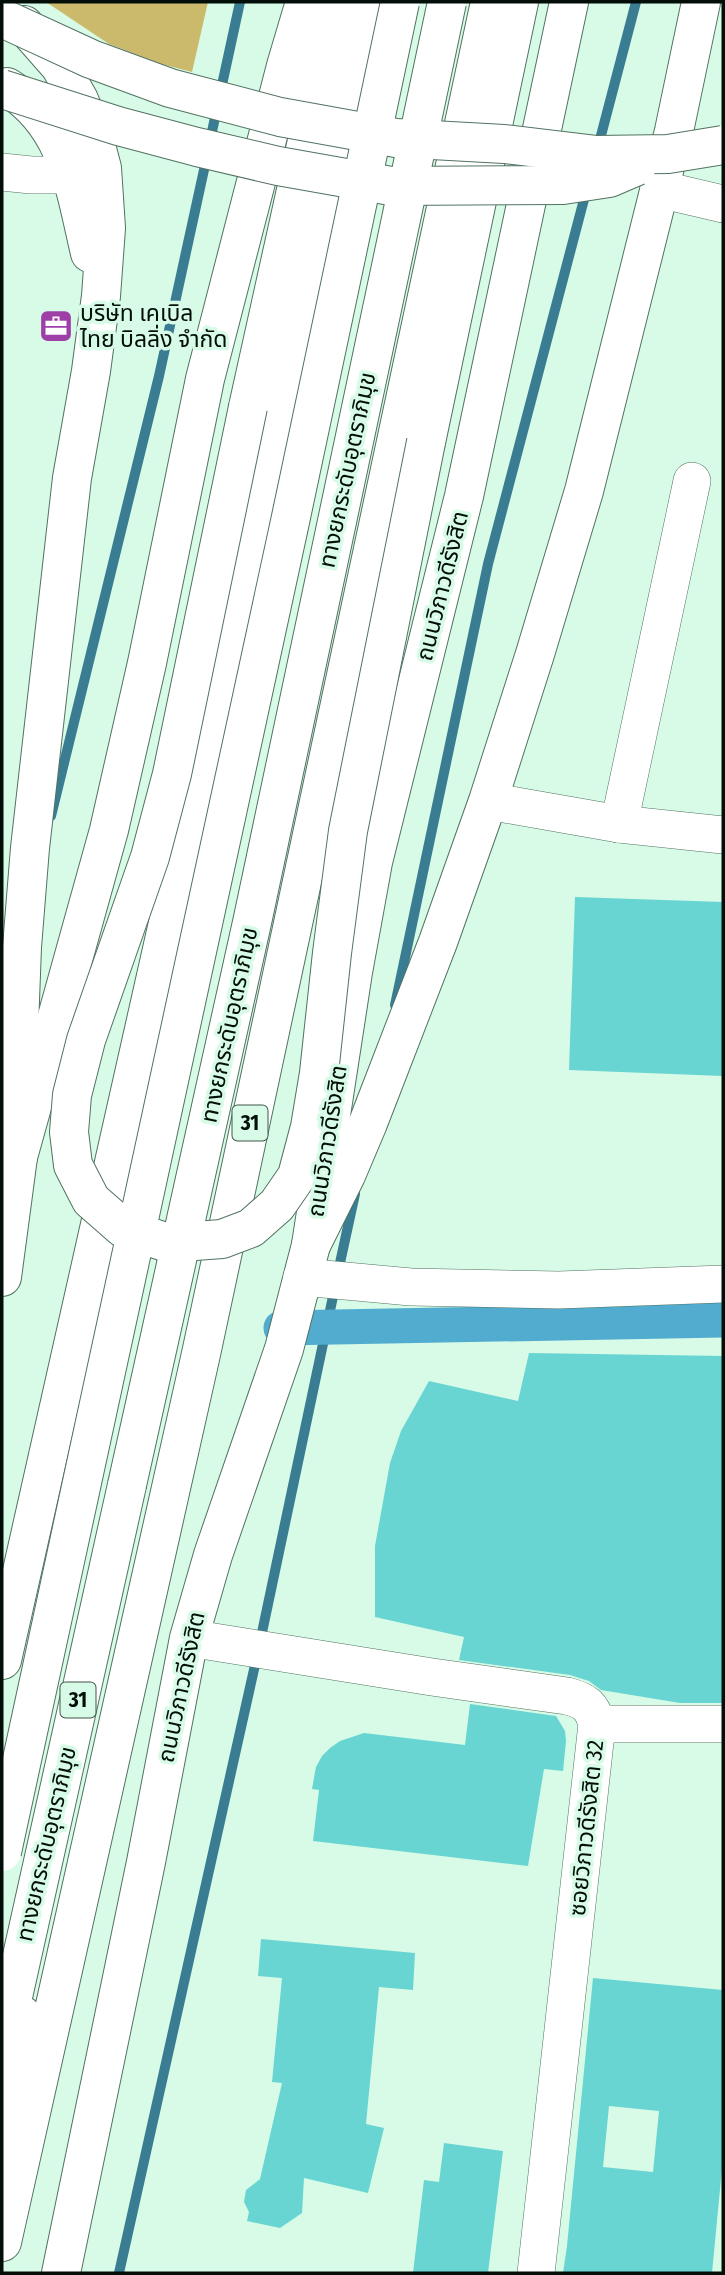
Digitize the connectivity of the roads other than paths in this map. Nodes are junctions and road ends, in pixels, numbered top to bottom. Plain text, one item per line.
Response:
1 (2, 2) edge
2 (305, 2) edge
3 (334, 2) edge
4 (371, 2) edge
5 (400, 2) edge
6 (447, 2) edge
7 (490, 2) edge
8 (519, 2) edge
9 (569, 2) edge
10 (701, 2) edge
11 (720, 2) edge
12 (2, 18) edge
13 (2, 86) edge
14 (723, 145) edge
15 (667, 158) junction
16 (2, 172) edge
17 (71, 175) junction
18 (723, 204) edge
19 (101, 296) junction
20 (692, 481) dead end
21 (488, 801) junction
22 (619, 824) junction
23 (723, 835) edge
24 (11, 1177) edge
25 (307, 1261) junction
26 (2, 1277) edge
27 (723, 1284) edge
28 (189, 1638) junction
29 (2, 1660) edge
30 (597, 1724) junction
31 (723, 1724) edge
32 (2, 1852) edge
33 (30, 1915) junction
34 (2, 2046) edge
35 (2, 2211) edge
36 (2, 2242) edge
37 (61, 2273) edge
38 (536, 2273) edge

1 - 19 main road
2 - 24 main road
3 - 8 main road, bridge
4 - 29 main road
5 - 32 main road, ทางยกระดับอุตราภิมุข / 31, bridge
6 - 33 main road, ทางยกระดับอุตราภิมุข / 31, bridge
7 - 36 main road, 31
9 - 25 main road, ถนนวิภาวดีรังสิต
10 - 15 main road
11 - 15 main road
12 - 15 main road, bridge
13 - 15 main road, bridge
13 - 17 main road
14 - 15 main road, bridge
15 - 18 street
15 - 21 main road
16 - 17 street
17 - 19 main road
19 - 24 main road
20 - 22 street
21 - 22 street
21 - 25 main road
22 - 23 street
24 - 26 main road
25 - 27 street
25 - 28 main road, ถนนวิภาวดีรังสิต
28 - 30 street, ซอยวิภาวดีรังสิต 32
28 - 37 main road, ถนนวิภาวดีรังสิต
30 - 31 street
30 - 38 street, ซอยวิภาวดีรังสิต 32
33 - 34 main road, ทางยกระดับอุตราภิมุข / 31
33 - 35 main road

